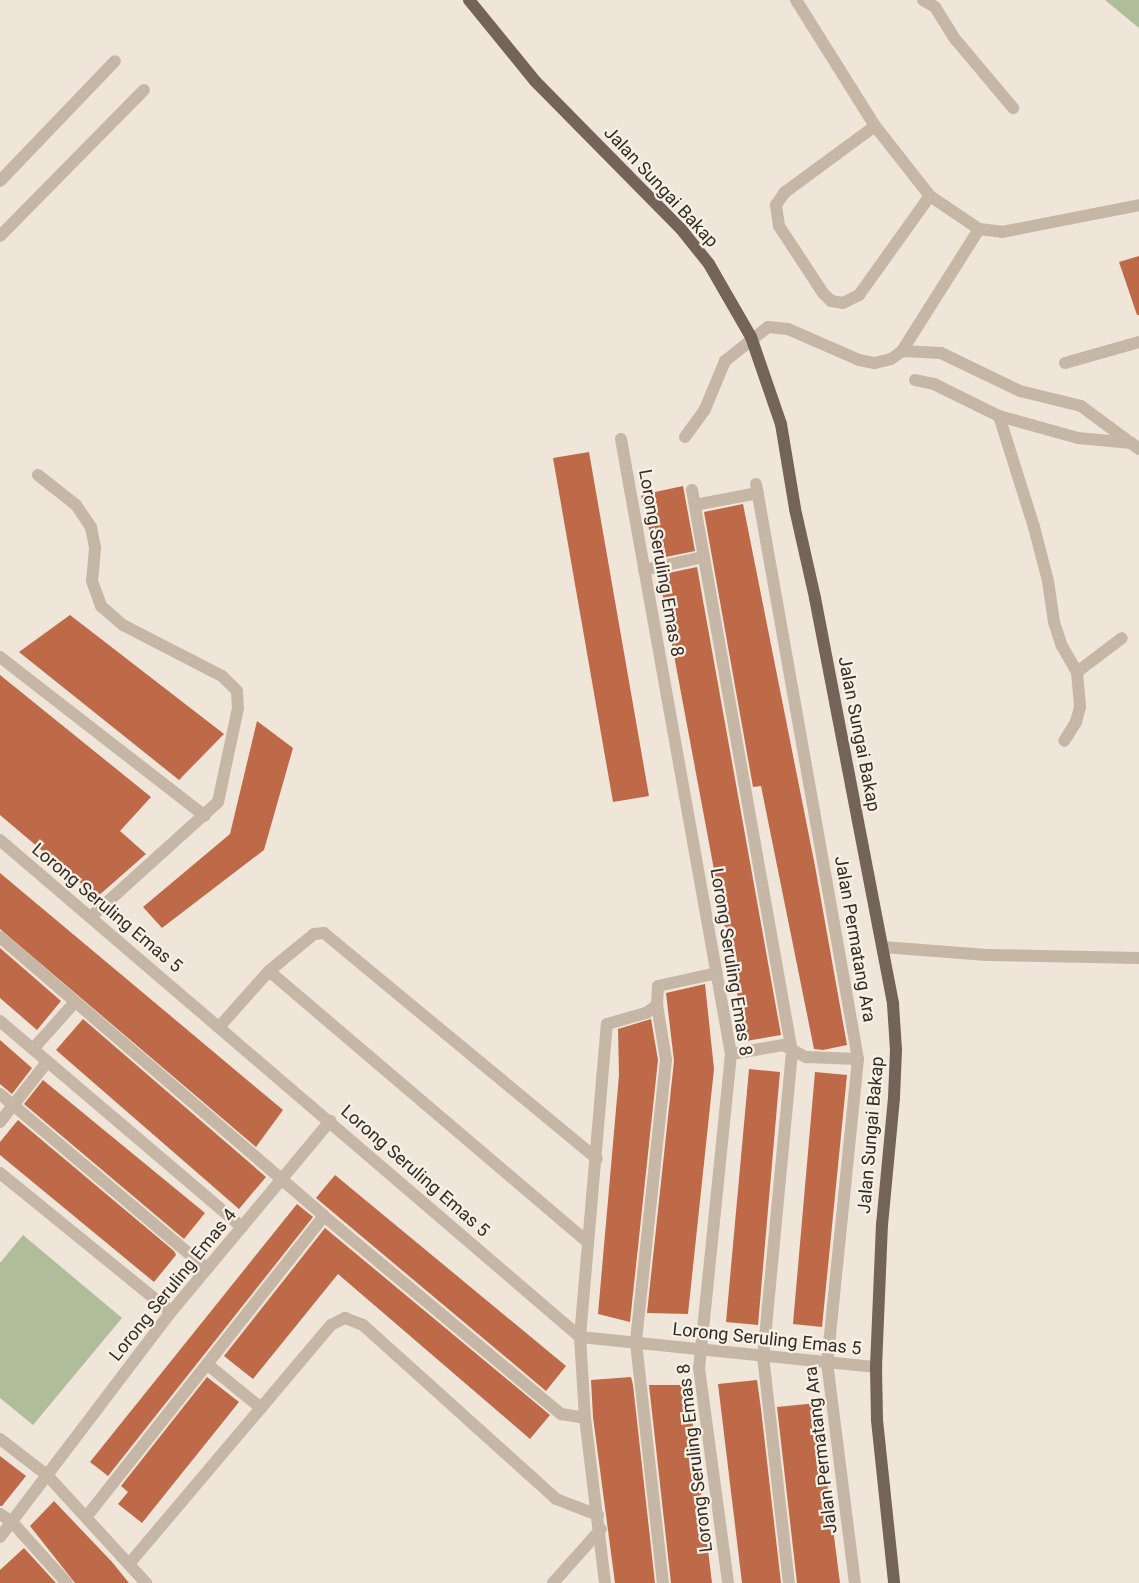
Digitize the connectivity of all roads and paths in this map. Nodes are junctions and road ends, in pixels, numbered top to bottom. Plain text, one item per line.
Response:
1 (469, 0) edge
2 (796, 0) edge
3 (923, 0) edge
4 (115, 61) dead end
5 (144, 90) dead end
6 (1013, 108) dead end
7 (875, 126) junction
8 (0, 181) edge
9 (930, 196) junction
10 (1139, 205) edge
11 (979, 229) junction
12 (0, 236) edge
13 (751, 337) junction
14 (1139, 342) edge
15 (902, 351) junction
16 (1065, 363) dead end
17 (915, 380) dead end
18 (998, 416) junction
19 (685, 437) dead end
20 (621, 439) dead end
21 (1136, 446) edge
22 (38, 475) dead end
23 (692, 490) dead end
24 (694, 505) junction
25 (703, 557) junction
26 (644, 570) junction
27 (1122, 638) dead end
28 (0, 657) edge
29 (1077, 672) junction
30 (1064, 741) dead end
31 (205, 816) junction
32 (0, 840) edge
33 (92, 916) junction
34 (0, 937) edge
35 (883, 947) junction
36 (1139, 958) edge
37 (269, 971) junction
38 (717, 973) junction
39 (75, 1002) junction
40 (657, 1005) junction
41 (0, 1021) edge
42 (220, 1026) junction
43 (33, 1049) junction
44 (792, 1052) junction
45 (731, 1054) junction
46 (858, 1059) junction
47 (47, 1062) junction
48 (0, 1094) edge
49 (13, 1105) junction
50 (330, 1121) junction
51 (0, 1122) edge
52 (597, 1159) junction
53 (0, 1173) edge
54 (281, 1180) junction
55 (324, 1216) junction
56 (242, 1227) junction
57 (587, 1242) junction
58 (207, 1269) junction
59 (171, 1312) junction
60 (580, 1337) junction
61 (636, 1343) junction
62 (701, 1349) junction
63 (764, 1356) junction
64 (827, 1362) junction
65 (207, 1364) junction
66 (876, 1367) junction
67 (262, 1408) junction
68 (584, 1418) junction
69 (0, 1438) edge
70 (47, 1475) junction
71 (0, 1514) edge
72 (598, 1515) junction
73 (86, 1516) junction
74 (12, 1522) junction
75 (601, 1529) junction
76 (0, 1537) edge
77 (129, 1564) junction
78 (67, 1583) edge
79 (146, 1583) edge
80 (553, 1583) edge
81 (606, 1583) edge
82 (664, 1583) edge
83 (728, 1583) edge
84 (790, 1583) edge
85 (855, 1583) edge
86 (894, 1583) edge

1 - 13 main road, Jalan Sungai Bakap
2 - 7 street
3 - 6 street
4 - 8 street
5 - 12 street
7 - 9 street
7 - 9 street
9 - 11 street
10 - 11 street
11 - 15 street
13 - 15 street
13 - 19 street
13 - 35 main road, Jalan Sungai Bakap
14 - 16 street
15 - 21 street
17 - 18 street
18 - 21 street
18 - 29 street
20 - 26 street, Lorong Seruling Emas 8
22 - 31 street
23 - 24 street
24 - 25 street
24 - 46 street, Jalan Permatang Ara
25 - 26 street
25 - 44 street
26 - 38 street, Lorong Seruling Emas 8
27 - 29 street
28 - 31 street
29 - 30 street
31 - 33 street
32 - 33 street, Lorong Seruling Emas 5
33 - 42 street, Lorong Seruling Emas 5
34 - 39 street
35 - 36 street
35 - 66 main road, Jalan Sungai Bakap
37 - 42 street
37 - 52 street
37 - 57 street
38 - 40 street
38 - 45 street, Lorong Seruling Emas 8
39 - 43 street
39 - 54 street
40 - 52 street
40 - 61 street
41 - 43 street
42 - 50 street, Lorong Seruling Emas 5
43 - 47 street
44 - 45 street
44 - 46 street
44 - 63 street
45 - 62 street, Lorong Seruling Emas 8
46 - 64 street, Jalan Permatang Ara
47 - 49 street
47 - 56 street
48 - 49 street
49 - 51 street
49 - 58 street
50 - 54 street, Lorong Seruling Emas 4
50 - 60 street, Lorong Seruling Emas 5
52 - 57 street
53 - 59 street
54 - 55 street
54 - 56 street, Lorong Seruling Emas 4
55 - 65 street
55 - 68 street
56 - 58 street, Lorong Seruling Emas 4
57 - 60 street
58 - 59 street, Lorong Seruling Emas 4
59 - 70 street, Lorong Seruling Emas 4
60 - 61 street, Lorong Seruling Emas 5
60 - 68 street
61 - 62 street, Lorong Seruling Emas 5
61 - 82 street
62 - 63 street, Lorong Seruling Emas 5
62 - 83 street, Lorong Seruling Emas 8
63 - 64 street, Lorong Seruling Emas 5
63 - 84 street
64 - 66 street, Lorong Seruling Emas 5
64 - 85 street, Jalan Permatang Ara
65 - 67 street
65 - 73 street
66 - 86 main road, Jalan Sungai Bakap
67 - 72 street
67 - 77 street
68 - 72 street
69 - 70 street
70 - 73 street
70 - 74 street, Lorong Seruling Emas 4
71 - 74 street
72 - 75 street
73 - 77 street
74 - 76 street, Lorong Seruling Emas 4
74 - 78 street
75 - 80 street
75 - 81 street
77 - 79 street

